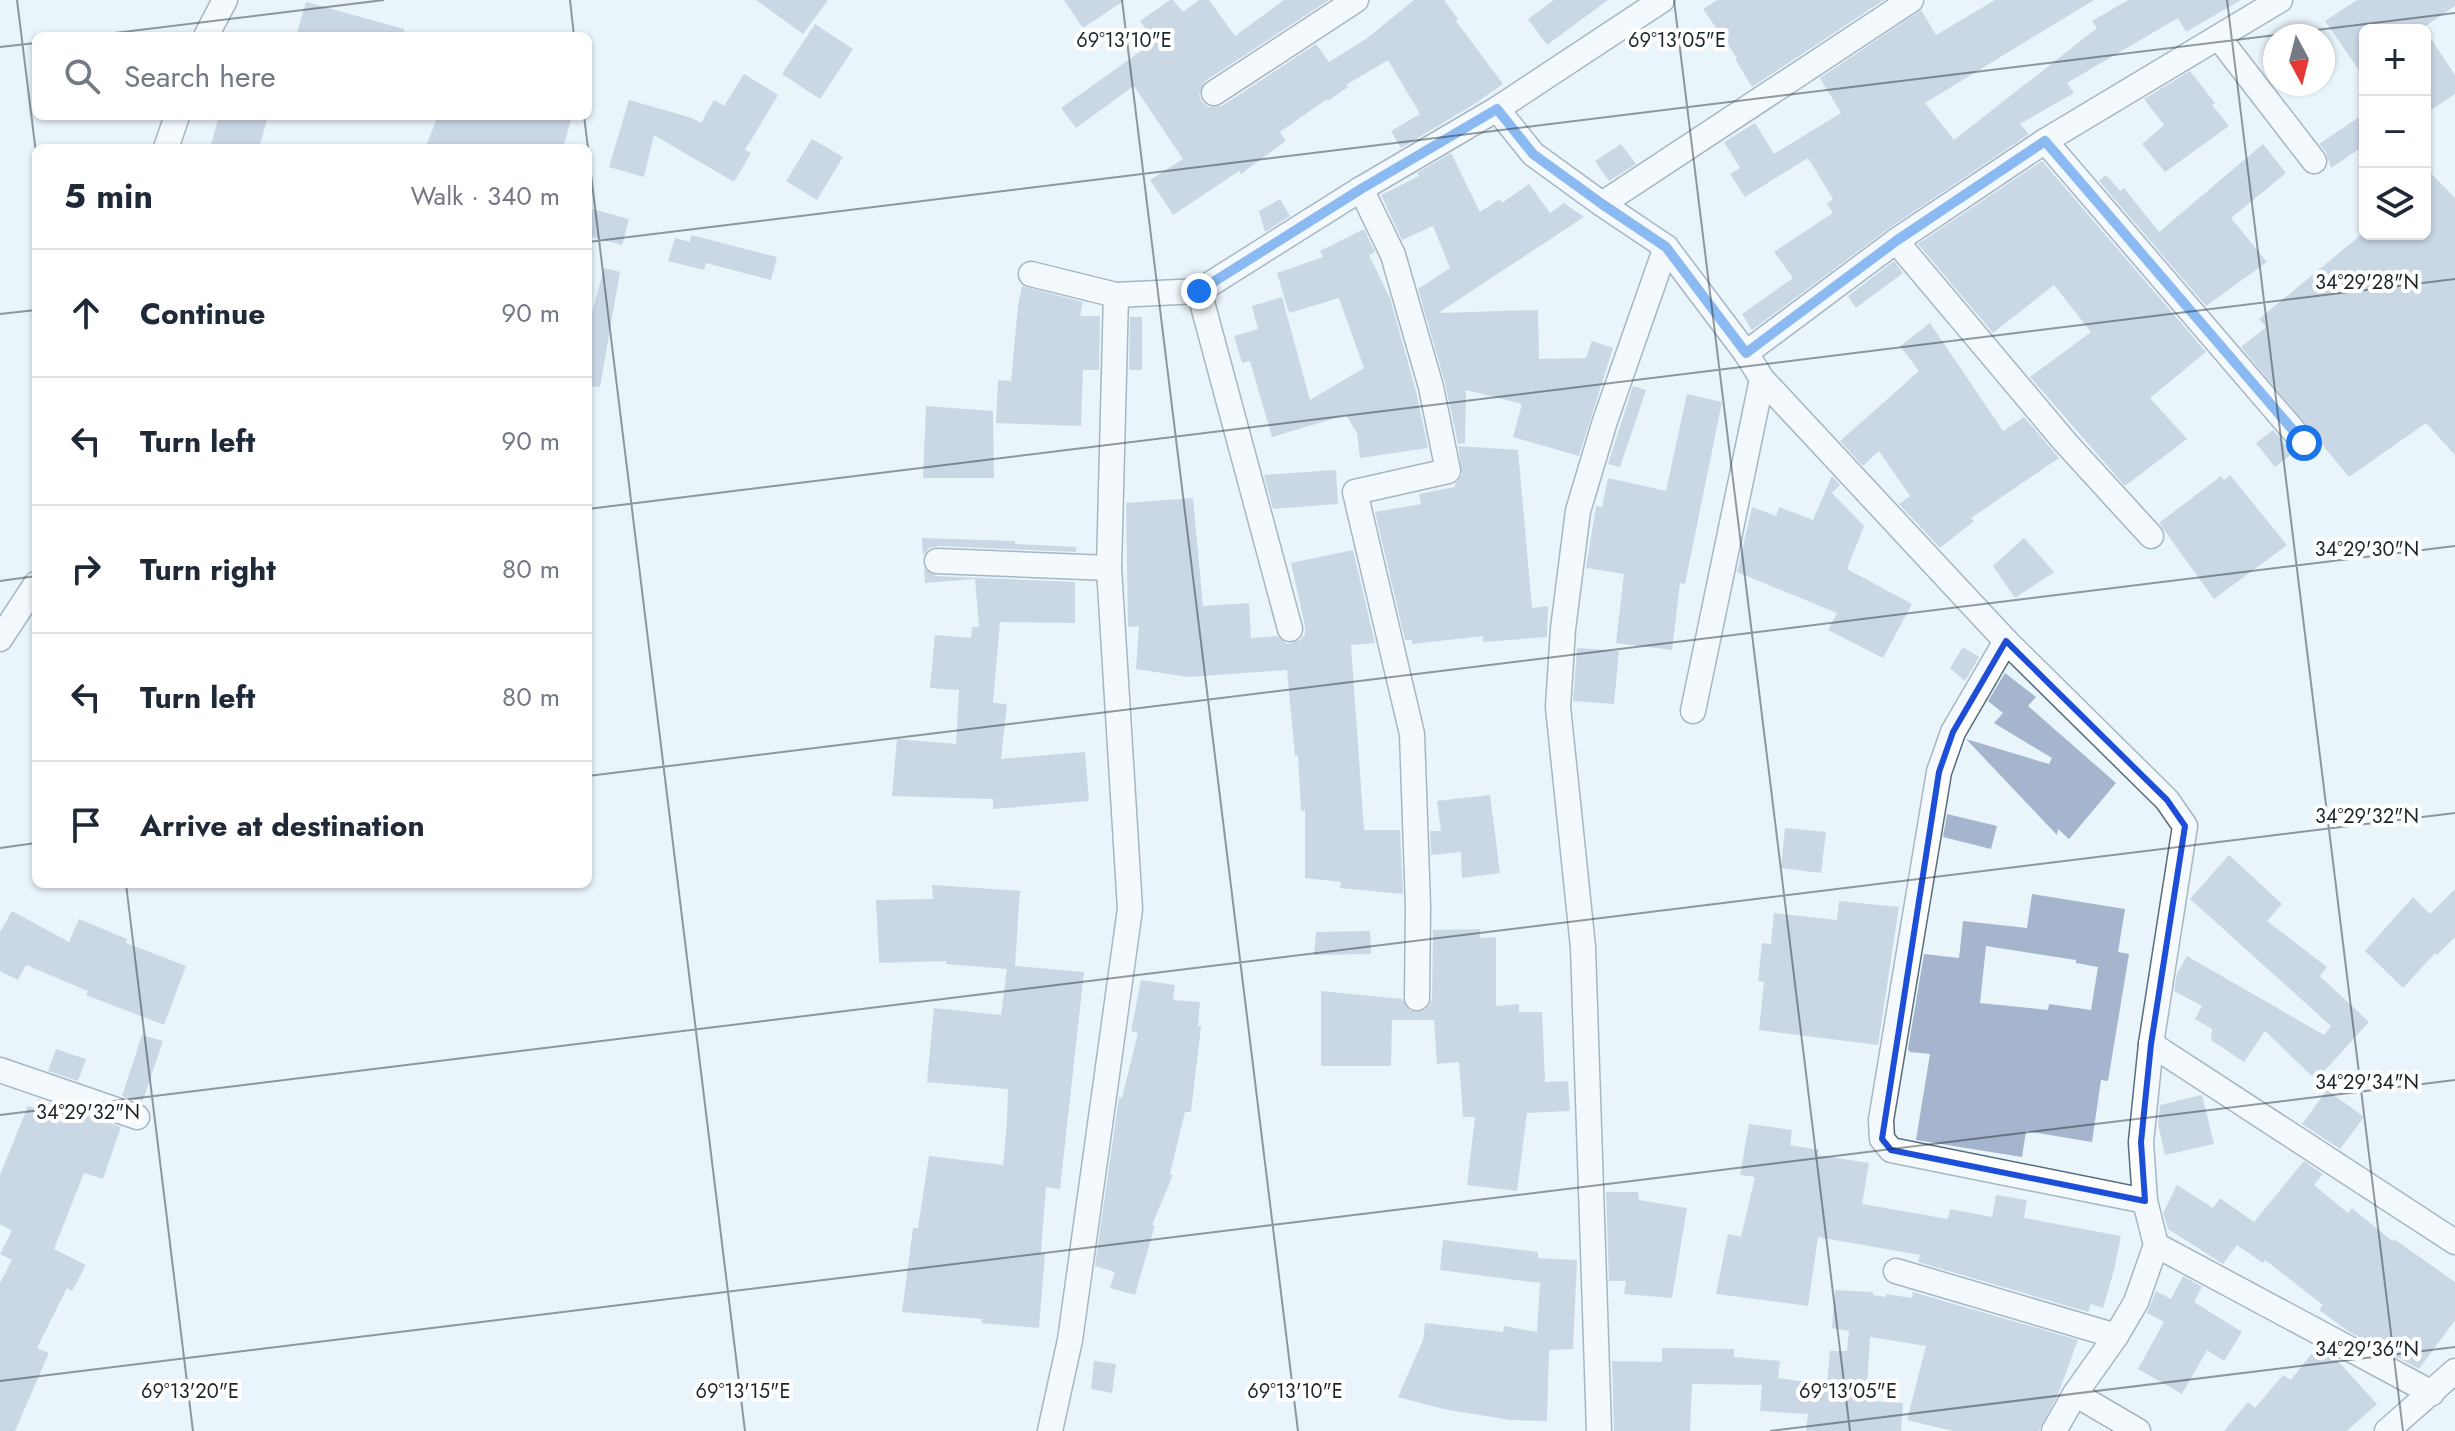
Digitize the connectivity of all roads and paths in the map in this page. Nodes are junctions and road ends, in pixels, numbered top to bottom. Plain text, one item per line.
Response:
1 (225, 0) edge
2 (1356, 0) edge
3 (1662, 0) edge
4 (1911, 0) edge
5 (2280, 0) edge
6 (1633, 8) edge
7 (208, 32) edge
8 (2219, 38) junction
9 (1214, 93) dead end
10 (1497, 109) junction
11 (176, 120) edge
12 (2045, 141) junction
13 (167, 144) edge
14 (2314, 161) dead end
15 (1361, 189) junction
16 (1602, 204) junction
17 (1896, 241) junction
18 (1666, 247) junction
19 (1031, 274) dead end
20 (1199, 291) junction
21 (1116, 295) junction
22 (1746, 353) junction
23 (1762, 379) junction
24 (2304, 443) dead end
25 (2151, 536) dead end
26 (937, 561) dead end
27 (1109, 568) junction
28 (32, 590) edge
29 (1290, 629) dead end
30 (0, 639) edge
31 (2006, 641) junction
32 (1693, 711) dead end
33 (1417, 998) dead end
34 (2151, 1044) junction
35 (0, 1070) edge
36 (137, 1117) dead end
37 (2145, 1201) junction
38 (2455, 1242) edge
39 (2156, 1245) junction
40 (1896, 1271) dead end
41 (2116, 1336) junction
42 (2455, 1371) edge
43 (2432, 1393) junction
44 (2075, 1394) junction
45 (1050, 1431) edge
46 (1599, 1431) edge
47 (2054, 1431) edge
48 (2138, 1431) edge
49 (2387, 1431) edge

1 - 7 street
2 - 9 street
3 - 6 street
4 - 16 street
5 - 8 street
6 - 10 street
8 - 12 street
8 - 14 street
10 - 15 street
10 - 16 street
11 - 13 street
12 - 17 street
12 - 24 street
15 - 20 street
15 - 33 street
16 - 18 street
17 - 22 street
17 - 25 street
18 - 22 street
18 - 46 street
19 - 21 street
20 - 21 street
20 - 29 street
21 - 27 street
22 - 23 street
23 - 31 street
23 - 32 street
26 - 27 street
27 - 45 street
28 - 30 street
31 - 34 street
31 - 37 street
34 - 37 street
34 - 38 street
35 - 36 street
37 - 39 street
39 - 41 street
39 - 43 street
40 - 41 street
41 - 44 street
42 - 43 street
43 - 49 street
44 - 47 street
44 - 48 street

